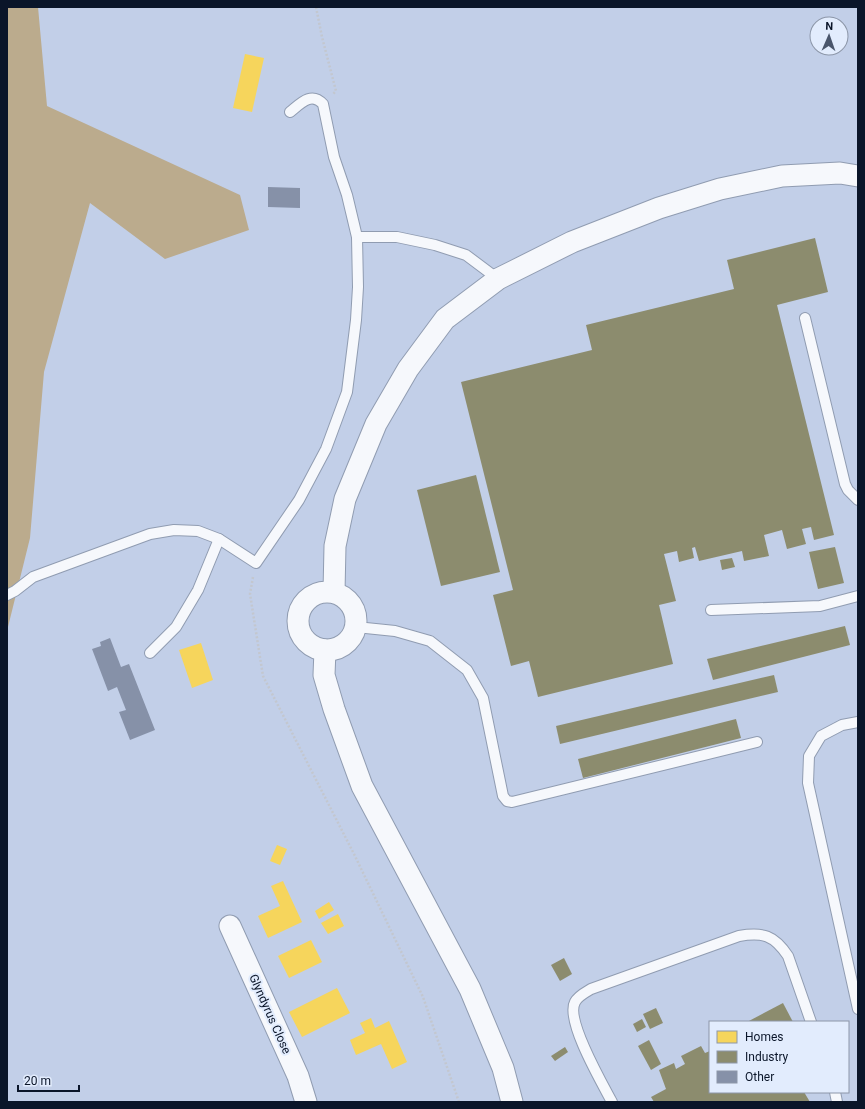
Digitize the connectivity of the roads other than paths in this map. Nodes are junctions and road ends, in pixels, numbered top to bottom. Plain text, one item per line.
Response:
1 (290, 112) dead end
2 (858, 176) edge
3 (357, 237) junction
4 (498, 279) junction
5 (804, 318) dead end
6 (858, 500) edge
7 (219, 539) junction
8 (334, 592) junction
9 (7, 595) edge
10 (858, 596) edge
11 (711, 610) dead end
12 (356, 627) junction
13 (326, 650) junction
14 (150, 654) dead end
15 (858, 722) edge
16 (757, 742) dead end
17 (230, 926) dead end
18 (858, 1009) edge
19 (812, 1021) edge
20 (306, 1102) edge
21 (512, 1102) edge
22 (612, 1102) edge

1 - 3 lane
2 - 4 street
3 - 4 lane
3 - 7 lane
4 - 8 street
5 - 6 lane
7 - 9 lane
7 - 14 lane
8 - 12 street
8 - 13 street
10 - 11 lane
12 - 13 street
12 - 16 lane
13 - 21 street
15 - 18 lane
17 - 20 street, Glyndyrus Close
19 - 22 lane

